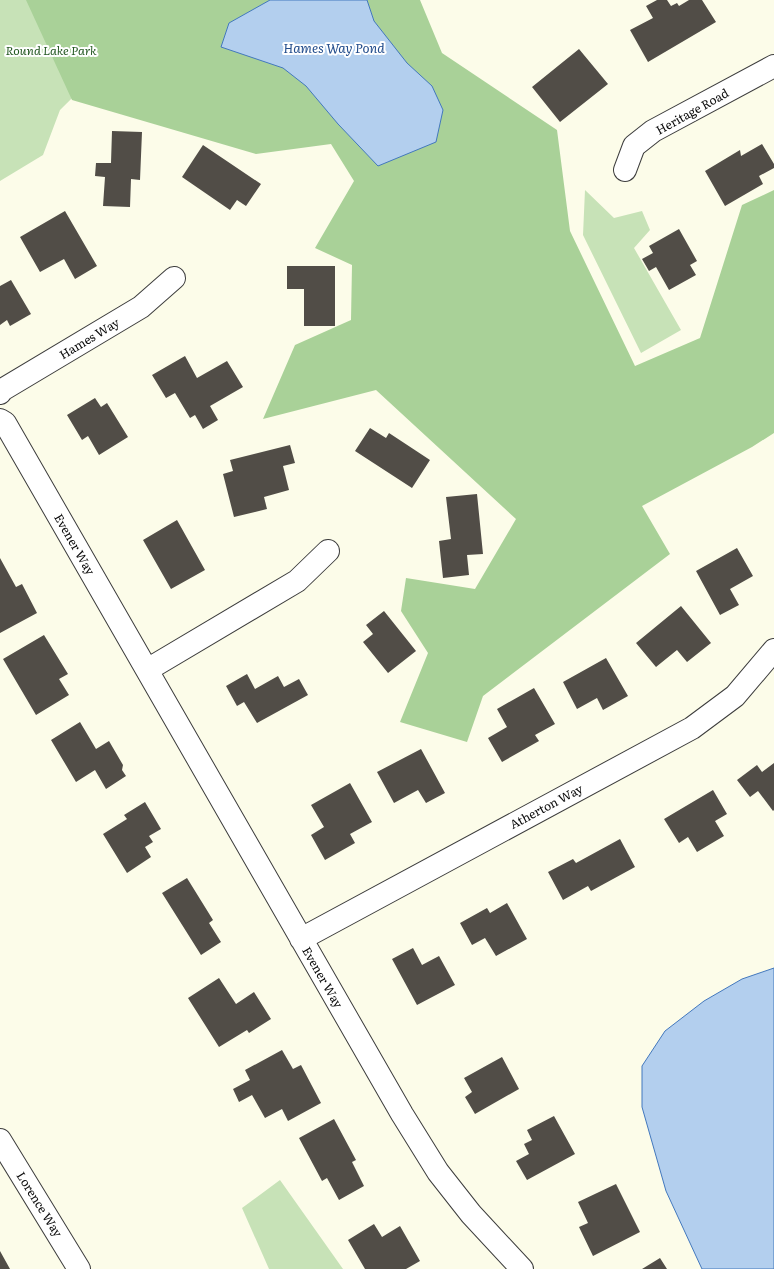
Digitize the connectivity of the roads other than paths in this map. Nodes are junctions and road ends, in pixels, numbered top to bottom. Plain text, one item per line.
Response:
1 (774, 66) edge
2 (625, 170) dead end
3 (174, 278) dead end
4 (0, 393) edge
5 (0, 420) edge
6 (328, 551) dead end
7 (774, 650) edge
8 (147, 670) junction
9 (301, 939) junction
10 (0, 1140) edge
11 (79, 1269) edge
12 (522, 1269) edge

1 - 2 street, Heritage Road
3 - 4 street, Hames Way
5 - 8 street, Evener Way
6 - 8 street
7 - 9 street, Atherton Way
8 - 9 street, Evener Way
9 - 12 street, Evener Way
10 - 11 street, Lorence Way

